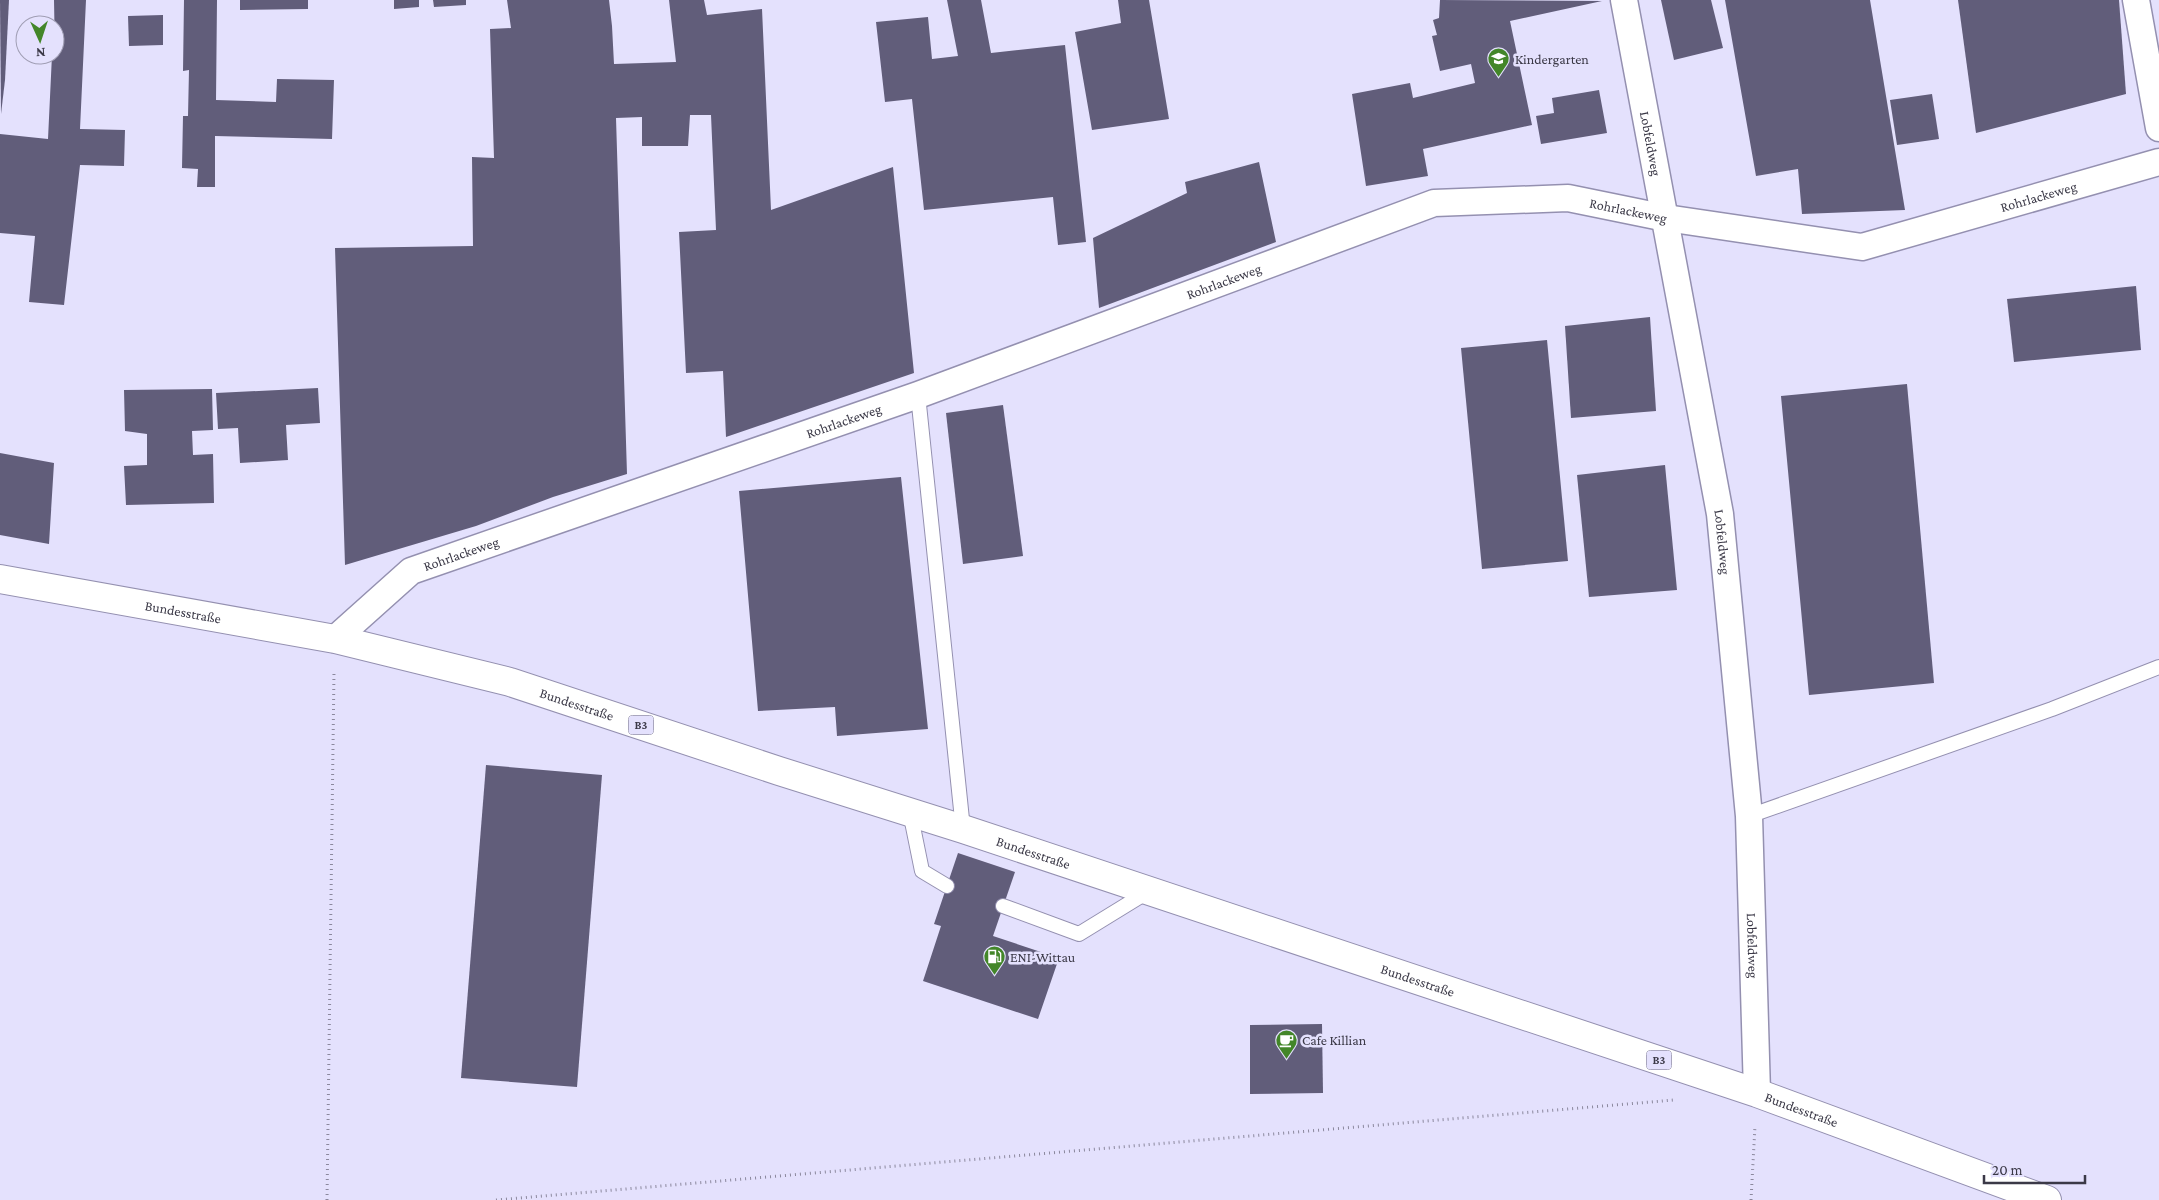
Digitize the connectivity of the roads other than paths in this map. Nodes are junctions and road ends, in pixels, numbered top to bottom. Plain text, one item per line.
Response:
1 (1624, 0) edge
2 (2136, 0) edge
3 (2159, 128) edge
4 (2159, 162) edge
5 (1666, 218) junction
6 (918, 395) junction
7 (0, 579) edge
8 (334, 639) junction
9 (2159, 667) edge
10 (910, 812) junction
11 (1749, 816) junction
12 (963, 829) junction
13 (946, 886) dead end
14 (1149, 891) junction
15 (1003, 906) dead end
16 (1756, 1093) junction
17 (2048, 1200) edge

1 - 5 street, Lobfeldweg
2 - 3 street
4 - 5 street, Rohrlackeweg
5 - 6 street, Rohrlackeweg
5 - 11 street, Lobfeldweg
6 - 8 street, Rohrlackeweg
6 - 12 lane
7 - 8 main road, Bundesstraße / B3
8 - 10 main road, Bundesstraße / B3
9 - 11 lane
10 - 12 main road, Bundesstraße / B3
10 - 13 lane
11 - 16 street, Lobfeldweg
12 - 14 main road, Bundesstraße / B3
14 - 15 lane
14 - 16 main road, Bundesstraße / B3
16 - 17 main road, Bundesstraße / B3

